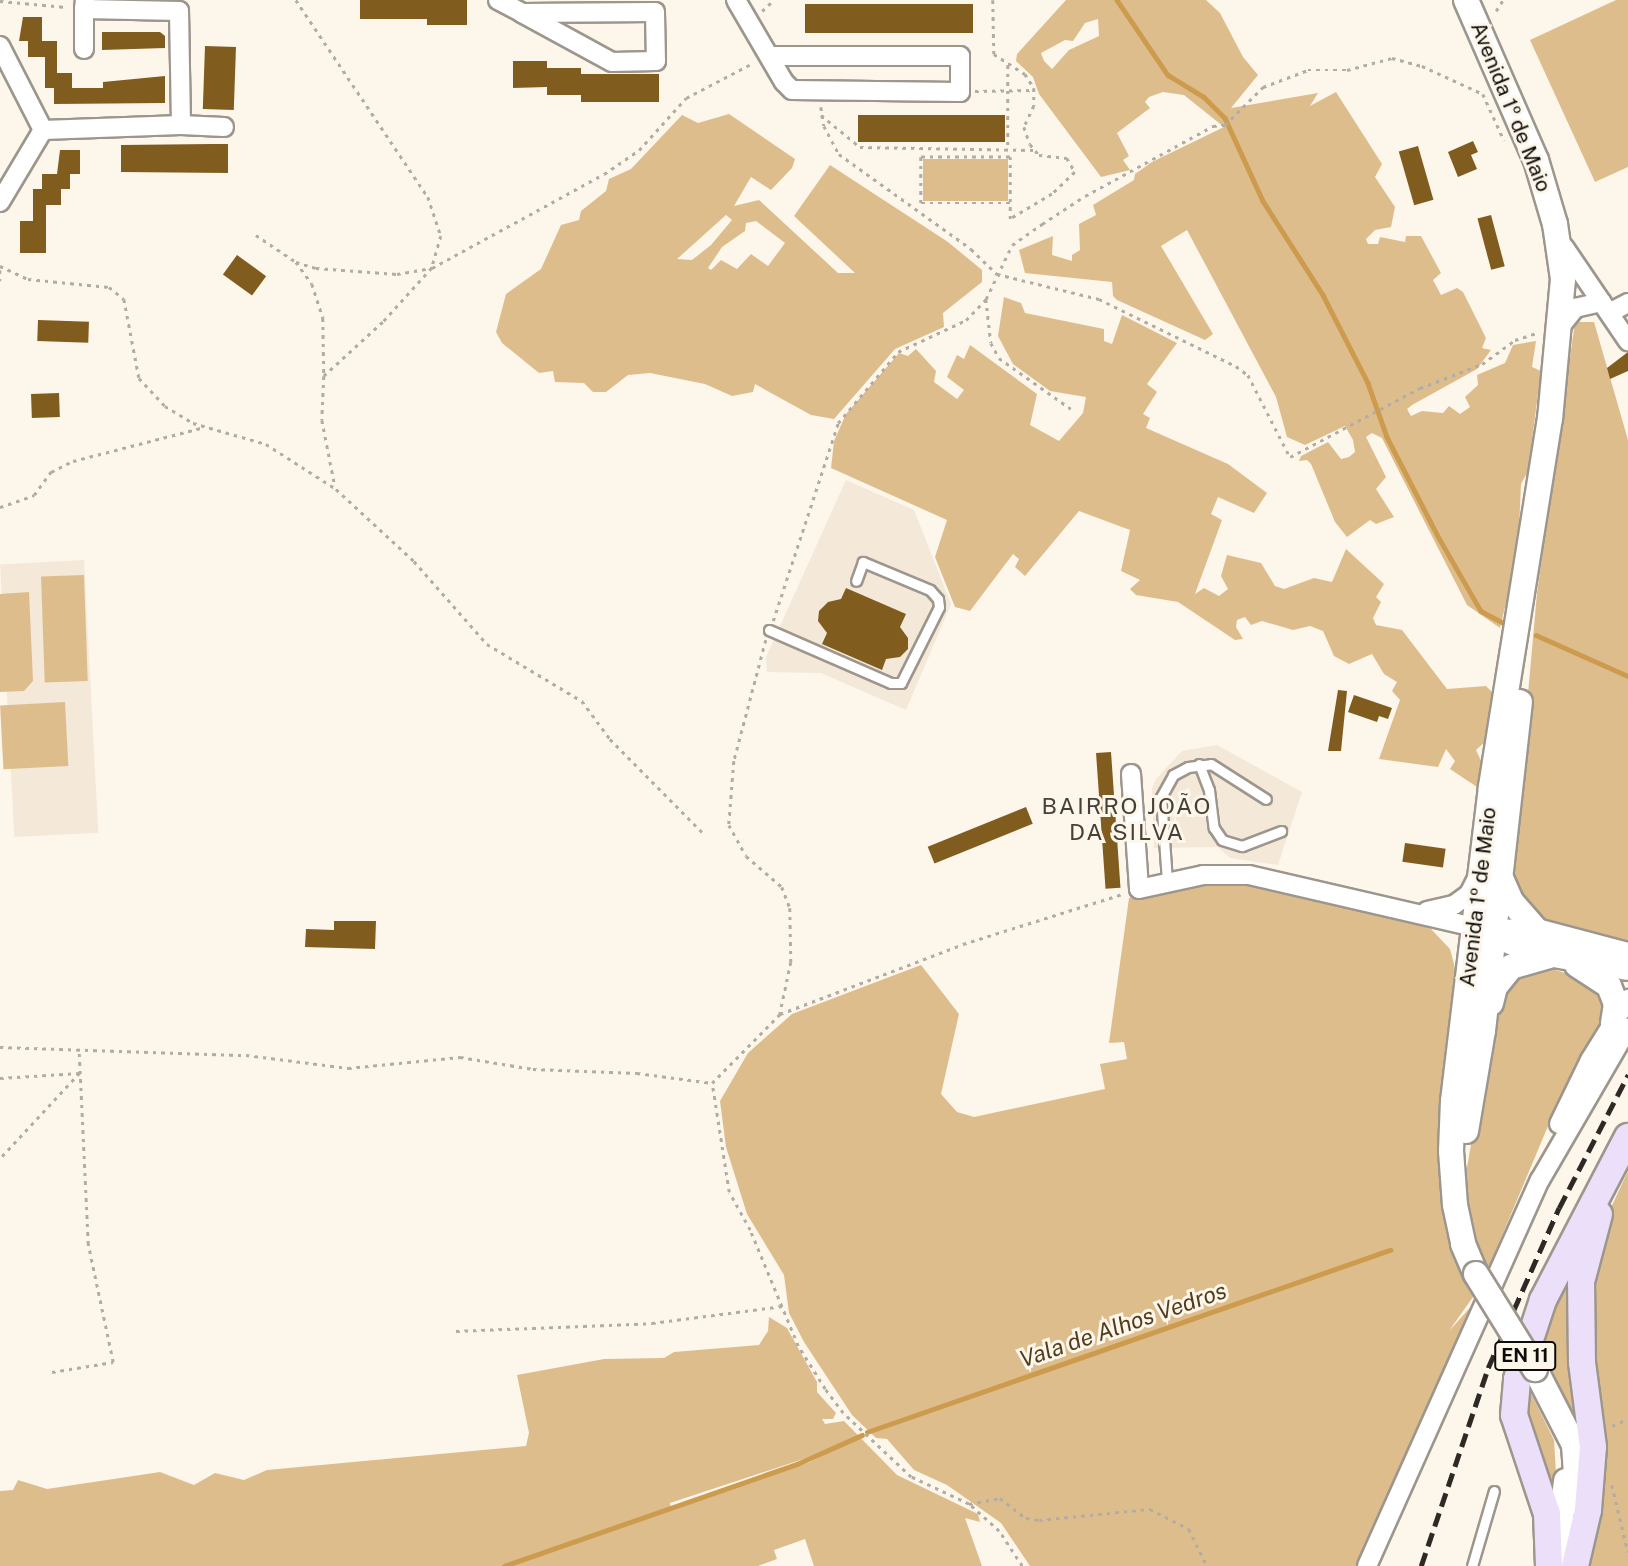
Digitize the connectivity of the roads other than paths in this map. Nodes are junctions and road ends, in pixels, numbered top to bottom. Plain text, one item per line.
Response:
1 (498, 0) edge
2 (736, 0) edge
3 (1466, 0) edge
4 (84, 4) edge
5 (522, 13) junction
6 (0, 47) edge
7 (84, 49) dead end
8 (769, 56) junction
9 (181, 125) junction
10 (224, 127) dead end
11 (43, 130) junction
12 (0, 202) edge
13 (1555, 224) junction
14 (1628, 303) edge
15 (1606, 307) junction
16 (1558, 330) junction
17 (1628, 341) edge
18 (856, 581) dead end
19 (1525, 590) junction
20 (769, 631) road end
21 (1199, 764) junction
22 (1132, 774) dead end
23 (1266, 799) dead end
24 (1281, 831) dead end
25 (1487, 852) junction
26 (1500, 876) junction
27 (1167, 881) junction
28 (1416, 911) junction
29 (1484, 930) junction
30 (1537, 931) junction
31 (1628, 955) edge
32 (1559, 958) junction
33 (1628, 968) edge
34 (1628, 999) edge
35 (1621, 1026) edge
36 (1483, 1031) junction
37 (1621, 1147) edge
38 (1455, 1205) junction
39 (1493, 1491) dead end
40 (1569, 1565) edge
41 (1367, 1566) edge
42 (1472, 1566) edge
43 (1549, 1566) edge

1 - 5 street
2 - 8 street
3 - 13 main road, Avenida 1º de Maio
4 - 7 street
4 - 9 street
5 - 5 street
6 - 11 street
8 - 8 street
9 - 10 street
9 - 11 street
11 - 12 street
13 - 15 street
13 - 16 main road, Avenida 1º de Maio
14 - 15 street
15 - 16 street
15 - 17 street
16 - 19 main road, Avenida 1º de Maio
18 - 20 lane
19 - 25 main road, Avenida 1º de Maio
19 - 26 main road, Avenida 1º de Maio
21 - 23 lane
21 - 24 lane
21 - 27 lane
22 - 27 street
25 - 28 street
25 - 29 main road, Avenida 1º de Maio
26 - 29 main road, Avenida 1º de Maio
26 - 30 main road
27 - 28 street
28 - 29 street
29 - 30 main road
29 - 32 main road
29 - 36 main road, Avenida 1º de Maio
29 - 38 main road, Avenida 1º de Maio
30 - 31 main road
32 - 33 main road
32 - 35 main road
32 - 36 main road
34 - 35 street
35 - 41 street
36 - 38 main road, Avenida 1º de Maio
37 - 40 main road, EN 11
37 - 43 main road, EN 11
38 - 40 main road, Avenida 1º de Maio, bridge
39 - 42 lane

